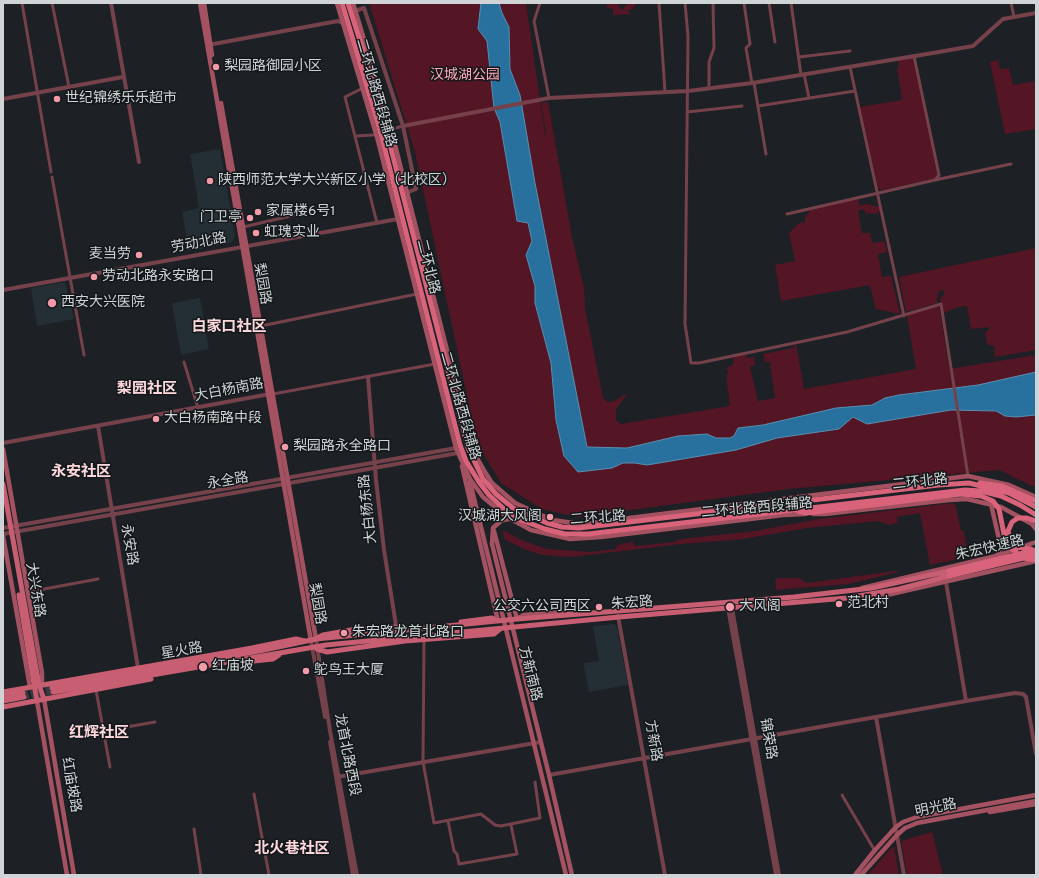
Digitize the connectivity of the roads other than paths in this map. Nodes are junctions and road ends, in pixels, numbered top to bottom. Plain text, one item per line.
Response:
1 (22, 3) edge
2 (52, 3) edge
3 (111, 3) edge
4 (200, 3) edge
5 (204, 3) edge
6 (337, 3) edge
7 (342, 3) edge
8 (348, 3) edge
9 (353, 3) edge
10 (540, 3) edge
11 (659, 3) edge
12 (685, 3) edge
13 (712, 3) edge
14 (744, 3) edge
15 (768, 3) edge
16 (791, 3) edge
17 (1011, 3) edge
18 (355, 11) junction
19 (1036, 13) edge
20 (1014, 17) junction
21 (346, 24) junction
22 (775, 42) dead end
23 (209, 45) junction
24 (850, 51) dead end
25 (914, 56) junction
26 (799, 57) junction
27 (850, 67) junction
28 (803, 75) junction
29 (124, 77) junction
30 (753, 83) junction
31 (69, 87) junction
32 (366, 87) junction
33 (709, 88) junction
34 (688, 91) junction
35 (855, 91) junction
36 (665, 92) junction
37 (38, 93) junction
38 (549, 98) junction
39 (809, 98) junction
40 (3, 99) edge
41 (742, 106) dead end
42 (758, 106) junction
43 (687, 112) junction
44 (403, 126) junction
45 (396, 128) dead end
46 (373, 134) dead end
47 (356, 136) junction
48 (766, 154) dead end
49 (139, 162) dead end
50 (1011, 164) dead end
51 (51, 172) dead end
52 (52, 177) dead end
53 (935, 180) junction
54 (877, 192) junction
55 (406, 193) junction
56 (308, 212) dead end
57 (787, 214) dead end
58 (398, 219) junction
59 (377, 223) junction
60 (243, 227) junction
61 (244, 246) junction
62 (71, 278) junction
63 (3, 290) edge
64 (417, 294) junction
65 (904, 316) junction
66 (261, 326) junction
67 (84, 356) dead end
68 (184, 362) dead end
69 (435, 364) junction
70 (368, 377) junction
71 (271, 394) junction
72 (198, 409) junction
73 (98, 426) junction
74 (3, 443) edge
75 (3, 450) edge
76 (457, 451) junction
77 (461, 461) junction
78 (375, 465) junction
79 (968, 476) junction
80 (470, 479) junction
81 (286, 481) junction
82 (969, 483) junction
83 (3, 484) edge
84 (1008, 496) junction
85 (1036, 497) edge
86 (3, 501) edge
87 (1036, 501) edge
88 (991, 504) junction
89 (1036, 507) edge
90 (111, 512) junction
91 (792, 512) junction
92 (807, 512) junction
93 (820, 514) junction
94 (1036, 516) edge
95 (512, 520) junction
96 (1035, 525) edge
97 (8, 530) edge
98 (17, 531) junction
99 (1036, 542) edge
100 (1036, 549) edge
101 (1036, 555) edge
102 (996, 556) junction
103 (1036, 560) edge
104 (949, 574) junction
105 (98, 579) dead end
106 (946, 582) junction
107 (855, 590) junction
108 (28, 592) junction
109 (863, 596) junction
110 (730, 608) junction
111 (618, 610) junction
112 (619, 617) junction
113 (514, 619) junction
114 (504, 620) junction
115 (498, 621) junction
116 (514, 627) junction
117 (504, 628) junction
118 (397, 629) junction
119 (424, 639) junction
120 (312, 640) junction
121 (397, 640) junction
122 (261, 646) junction
123 (314, 648) junction
124 (247, 653) junction
125 (282, 653) junction
126 (221, 656) junction
127 (188, 661) junction
128 (159, 665) junction
129 (138, 668) junction
130 (150, 671) junction
131 (161, 674) junction
132 (148, 680) junction
133 (35, 686) junction
134 (96, 690) junction
135 (3, 692) edge
136 (3, 697) edge
137 (44, 699) junction
138 (37, 701) junction
139 (966, 701) junction
140 (3, 702) edge
141 (3, 707) edge
142 (876, 717) junction
143 (155, 722) dead end
144 (104, 731) junction
145 (754, 739) junction
146 (541, 742) junction
147 (535, 743) junction
148 (1036, 754) edge
149 (644, 758) junction
150 (423, 762) junction
151 (110, 767) dead end
152 (549, 775) junction
153 (337, 777) junction
154 (535, 782) dead end
155 (254, 794) dead end
156 (842, 795) dead end
157 (1036, 796) edge
158 (1036, 801) edge
159 (1036, 804) edge
160 (971, 810) junction
161 (947, 818) junction
162 (448, 821) junction
163 (511, 825) junction
164 (896, 827) junction
165 (194, 829) dead end
166 (897, 835) junction
167 (875, 850) junction
168 (878, 856) junction
169 (67, 875) edge
170 (74, 875) edge
171 (201, 875) edge
172 (269, 875) edge
173 (353, 875) edge
174 (357, 875) edge
175 (566, 875) edge
176 (572, 875) edge
177 (665, 875) edge
178 (776, 875) edge
179 (779, 875) edge
180 (855, 875) edge
181 (861, 875) edge
182 (904, 875) edge

1 - 37 street
2 - 31 street
3 - 29 street
4 - 23 main road, 梨园路
5 - 23 main road, 梨园路
6 - 21 main road, 二环北路西段辅路
7 - 21 highway, 二环北路
8 - 82 highway, 二环北路
9 - 18 main road, 二环北路西段辅路
10 - 38 street
11 - 36 street
12 - 34 street
13 - 33 street
14 - 30 street
15 - 22 street
16 - 26 street
17 - 20 street
18 - 44 street
18 - 55 main road, 二环北路西段辅路
19 - 20 street
20 - 25 street
21 - 23 street
21 - 32 highway, 二环北路
23 - 60 main road, 梨园路
23 - 61 main road, 梨园路
24 - 26 street
25 - 27 street
25 - 53 street
26 - 28 street
27 - 28 street
27 - 35 street
28 - 30 street
28 - 39 street
29 - 31 street
29 - 49 street
30 - 33 street
30 - 42 street
31 - 37 street
32 - 47 street
32 - 58 main road, 二环北路西段辅路
32 - 91 highway, 二环北路
33 - 34 street
34 - 36 street
34 - 43 street
35 - 39 street
35 - 54 street
36 - 38 street
37 - 40 street
37 - 51 street
38 - 44 street
39 - 42 street
41 - 43 street
42 - 48 street
43 - 65 street
44 - 45 street
44 - 55 street
46 - 47 street
47 - 59 street
50 - 53 street
52 - 62 street
53 - 54 street
54 - 57 street
54 - 65 street
55 - 79 main road, 二环北路西段辅路
56 - 60 street
58 - 59 street, 劳动北路
58 - 64 main road, 二环北路西段辅路
59 - 61 street, 劳动北路
60 - 61 main road, 梨园路
61 - 62 street, 劳动北路
61 - 66 main road, 梨园路
61 - 71 main road, 梨园路
62 - 63 street, 劳动北路
62 - 67 street
64 - 66 street
64 - 69 main road, 二环北路西段辅路
65 - 79 street
66 - 71 main road, 梨园路
68 - 72 street
69 - 70 street, 大白杨南路
69 - 76 main road, 二环北路西段辅路
70 - 71 street, 大白杨南路
70 - 78 street, 大白杨东路
71 - 72 street, 大白杨南路
71 - 81 main road, 梨园路
72 - 73 street, 大白杨南路
73 - 74 street, 大白杨南路
73 - 90 street, 永安路
75 - 97 main road
76 - 77 main road, 二环北路西段辅路
76 - 78 street, 永全路
77 - 80 main road, 二环北路西段辅路
77 - 115 main road
78 - 81 street, 永全路
78 - 118 street, 大白杨东路
79 - 85 main road, 二环北路西段辅路
80 - 95 main road, 二环北路西段辅路
80 - 114 main road, 方新南路
81 - 90 street, 永全路
81 - 120 main road, 梨园路
82 - 84 highway, 二环北路
82 - 87 highway
83 - 97 main road, 大兴东路
84 - 89 highway, 二环北路
84 - 91 highway, 二环北路
84 - 94 highway, 二环北路
86 - 97 main road, 大兴东路
88 - 93 main road, 二环北路西段辅路
88 - 96 main road, 二环北路西段辅路
88 - 102 main road
90 - 97 street, 永全路
90 - 98 street, 永全路
90 - 129 street, 永安路
91 - 92 highway
91 - 93 main road, 二环北路西段辅路
91 - 95 main road, 二环北路西段辅路
92 - 93 main road
92 - 103 highway
95 - 113 main road, 方新南路
96 - 100 highway
97 - 98 main road
97 - 133 main road, 大兴东路
97 - 133 main road
98 - 108 main road
99 - 102 main road, 朱宏路
100 - 104 highway, 朱宏快速路
101 - 104 highway, 朱宏快速路
102 - 107 main road, 朱宏路
103 - 106 main road
104 - 107 main road, 朱宏路
104 - 109 main road, 朱宏路
105 - 108 street
106 - 109 main road
106 - 139 street
107 - 111 main road, 朱宏路
108 - 133 main road
109 - 110 main road, 朱宏路
110 - 112 main road, 朱宏路
110 - 145 street, 锦荣路
111 - 112 street, 方新路
111 - 113 main road, 朱宏路
112 - 116 main road, 朱宏路
112 - 149 street, 方新路
113 - 114 main road, 朱宏路
113 - 116 main road, 方新南路
114 - 115 main road, 朱宏路
114 - 117 main road, 方新南路
115 - 118 main road, 朱宏路
116 - 117 main road, 朱宏路
116 - 146 main road, 方新南路
117 - 119 main road
117 - 121 main road, 朱宏路
117 - 147 main road, 方新南路
118 - 120 main road, 朱宏路
118 - 121 street, 大白杨东路
119 - 121 main road
119 - 150 street
120 - 122 main road
120 - 123 street, 龙首北路西段
120 - 124 main road, 星火路
121 - 123 main road, 朱宏路
122 - 124 main road
122 - 126 main road
123 - 125 main road, 星火路
123 - 153 street, 龙首北路西段
124 - 126 main road, 星火路
125 - 131 main road, 星火路
125 - 132 main road
126 - 127 main road, 星火路
127 - 128 main road
127 - 130 main road, 星火路
128 - 129 main road
128 - 130 main road
129 - 133 main road
130 - 131 main road, 星火路
131 - 132 main road
132 - 134 main road
133 - 135 main road
133 - 137 main road, 大兴东路
133 - 138 main road, 大兴东路
134 - 137 main road
134 - 144 street
136 - 140 main road
137 - 138 main road
137 - 170 main road, 红庙坡路
138 - 141 main road
138 - 169 main road, 红庙坡路
139 - 142 street
139 - 148 street
142 - 145 street
142 - 164 street
143 - 144 street
144 - 151 street
145 - 149 street
145 - 178 street, 锦荣路
145 - 179 street, 锦荣路
146 - 147 street
146 - 152 main road, 方新南路
147 - 150 street
147 - 175 main road, 方新南路
149 - 152 street
149 - 177 street, 方新路
150 - 153 street
150 - 162 street
152 - 176 main road, 方新南路
153 - 173 street, 龙首北路西段
153 - 174 street, 龙首北路西段
154 - 163 street
155 - 172 street
156 - 167 street
157 - 160 main road
158 - 160 main road, 明光路
159 - 161 main road
160 - 161 main road, 明光路
160 - 164 main road, 明光路
161 - 166 main road, 明光路
162 - 163 street
162 - 163 street
164 - 166 street
164 - 167 main road, 明光路
165 - 171 street
166 - 168 main road, 明光路
166 - 182 street
167 - 168 street
167 - 180 main road, 明光路
168 - 181 main road, 明光路

